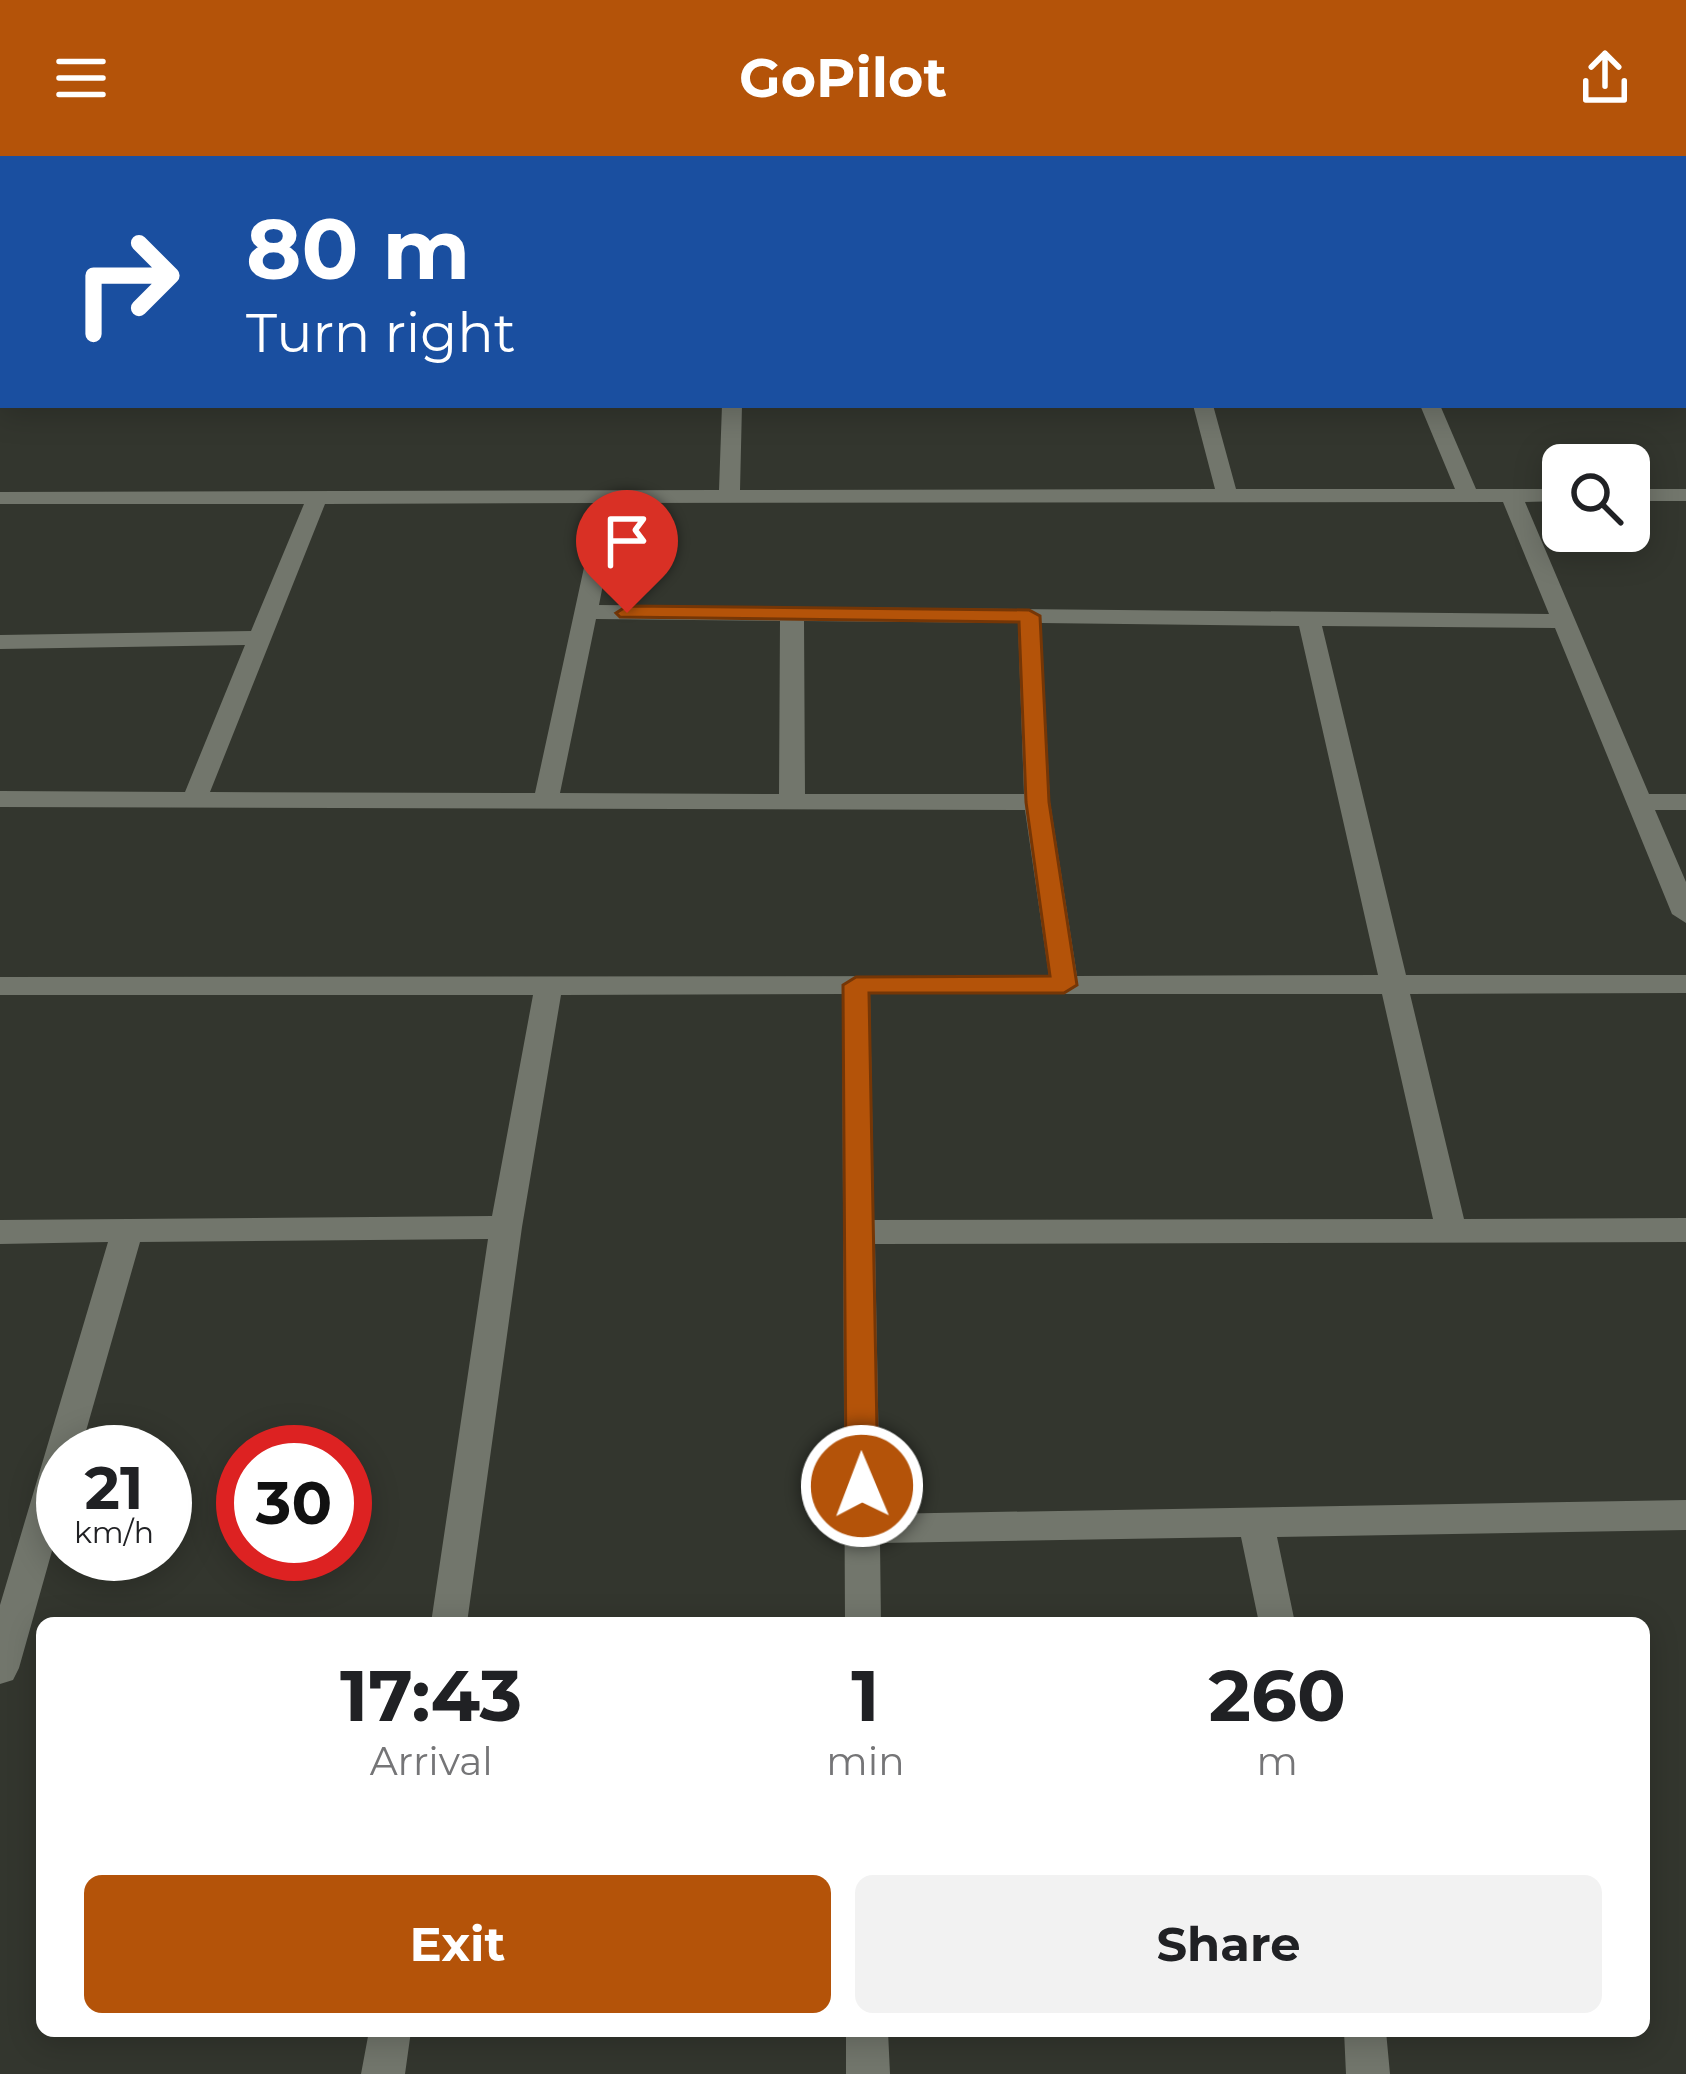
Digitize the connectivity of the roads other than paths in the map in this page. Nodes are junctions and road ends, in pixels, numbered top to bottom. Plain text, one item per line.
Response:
1 (732, 408) edge
2 (1204, 408) edge
3 (1431, 408) edge
4 (1468, 495) junction
5 (1511, 495) junction
6 (1542, 495) edge
7 (1650, 495) edge
8 (1686, 495) edge
9 (1227, 496) junction
10 (610, 497) junction
11 (729, 497) junction
12 (0, 498) edge
13 (317, 498) junction
14 (586, 612) junction
15 (792, 614) junction
16 (1029, 616) junction
17 (1309, 619) junction
18 (1564, 621) junction
19 (260, 638) junction
20 (0, 642) edge
21 (0, 799) edge
22 (194, 800) junction
23 (546, 801) junction
24 (791, 801) junction
25 (1037, 802) junction
26 (1640, 802) junction
27 (1686, 802) edge
28 (1686, 914) edge
29 (1394, 984) junction
30 (1686, 984) edge
31 (856, 985) junction
32 (1064, 985) junction
33 (0, 986) edge
34 (549, 986) junction
35 (506, 1227) junction
36 (1451, 1230) junction
37 (1686, 1230) edge
38 (127, 1231) junction
39 (0, 1232) edge
40 (859, 1232) junction
41 (1686, 1514) edge
42 (1256, 1522) junction
43 (862, 1529) junction
44 (450, 1617) edge
45 (863, 1617) edge
46 (1276, 1617) edge
47 (0, 1668) edge
48 (388, 2037) edge
49 (867, 2037) edge
50 (1365, 2037) edge
51 (383, 2074) edge
52 (868, 2074) edge
53 (1368, 2074) edge

1 - 11 street
2 - 9 street
3 - 4 street
4 - 5 street
4 - 9 street
5 - 6 street
5 - 18 street
7 - 8 street
9 - 11 street
10 - 11 street
10 - 13 street
10 - 14 street
12 - 13 street
13 - 19 street
14 - 15 street
14 - 23 street
15 - 16 street
15 - 24 street
16 - 17 street
16 - 25 street
17 - 18 street
17 - 29 street
18 - 26 street
19 - 20 street
19 - 22 street
21 - 22 street
22 - 23 street
23 - 24 street
24 - 25 street
25 - 32 street
26 - 27 street
26 - 28 street
29 - 30 street
29 - 32 street
29 - 36 street
31 - 32 street
31 - 34 street
31 - 40 street
33 - 34 street
34 - 35 street
35 - 38 street
35 - 44 street
36 - 37 street
36 - 40 street
38 - 39 street
38 - 47 street
40 - 43 street
41 - 42 street
42 - 43 street
42 - 46 street
43 - 45 street
48 - 51 street
49 - 52 street
50 - 53 street

